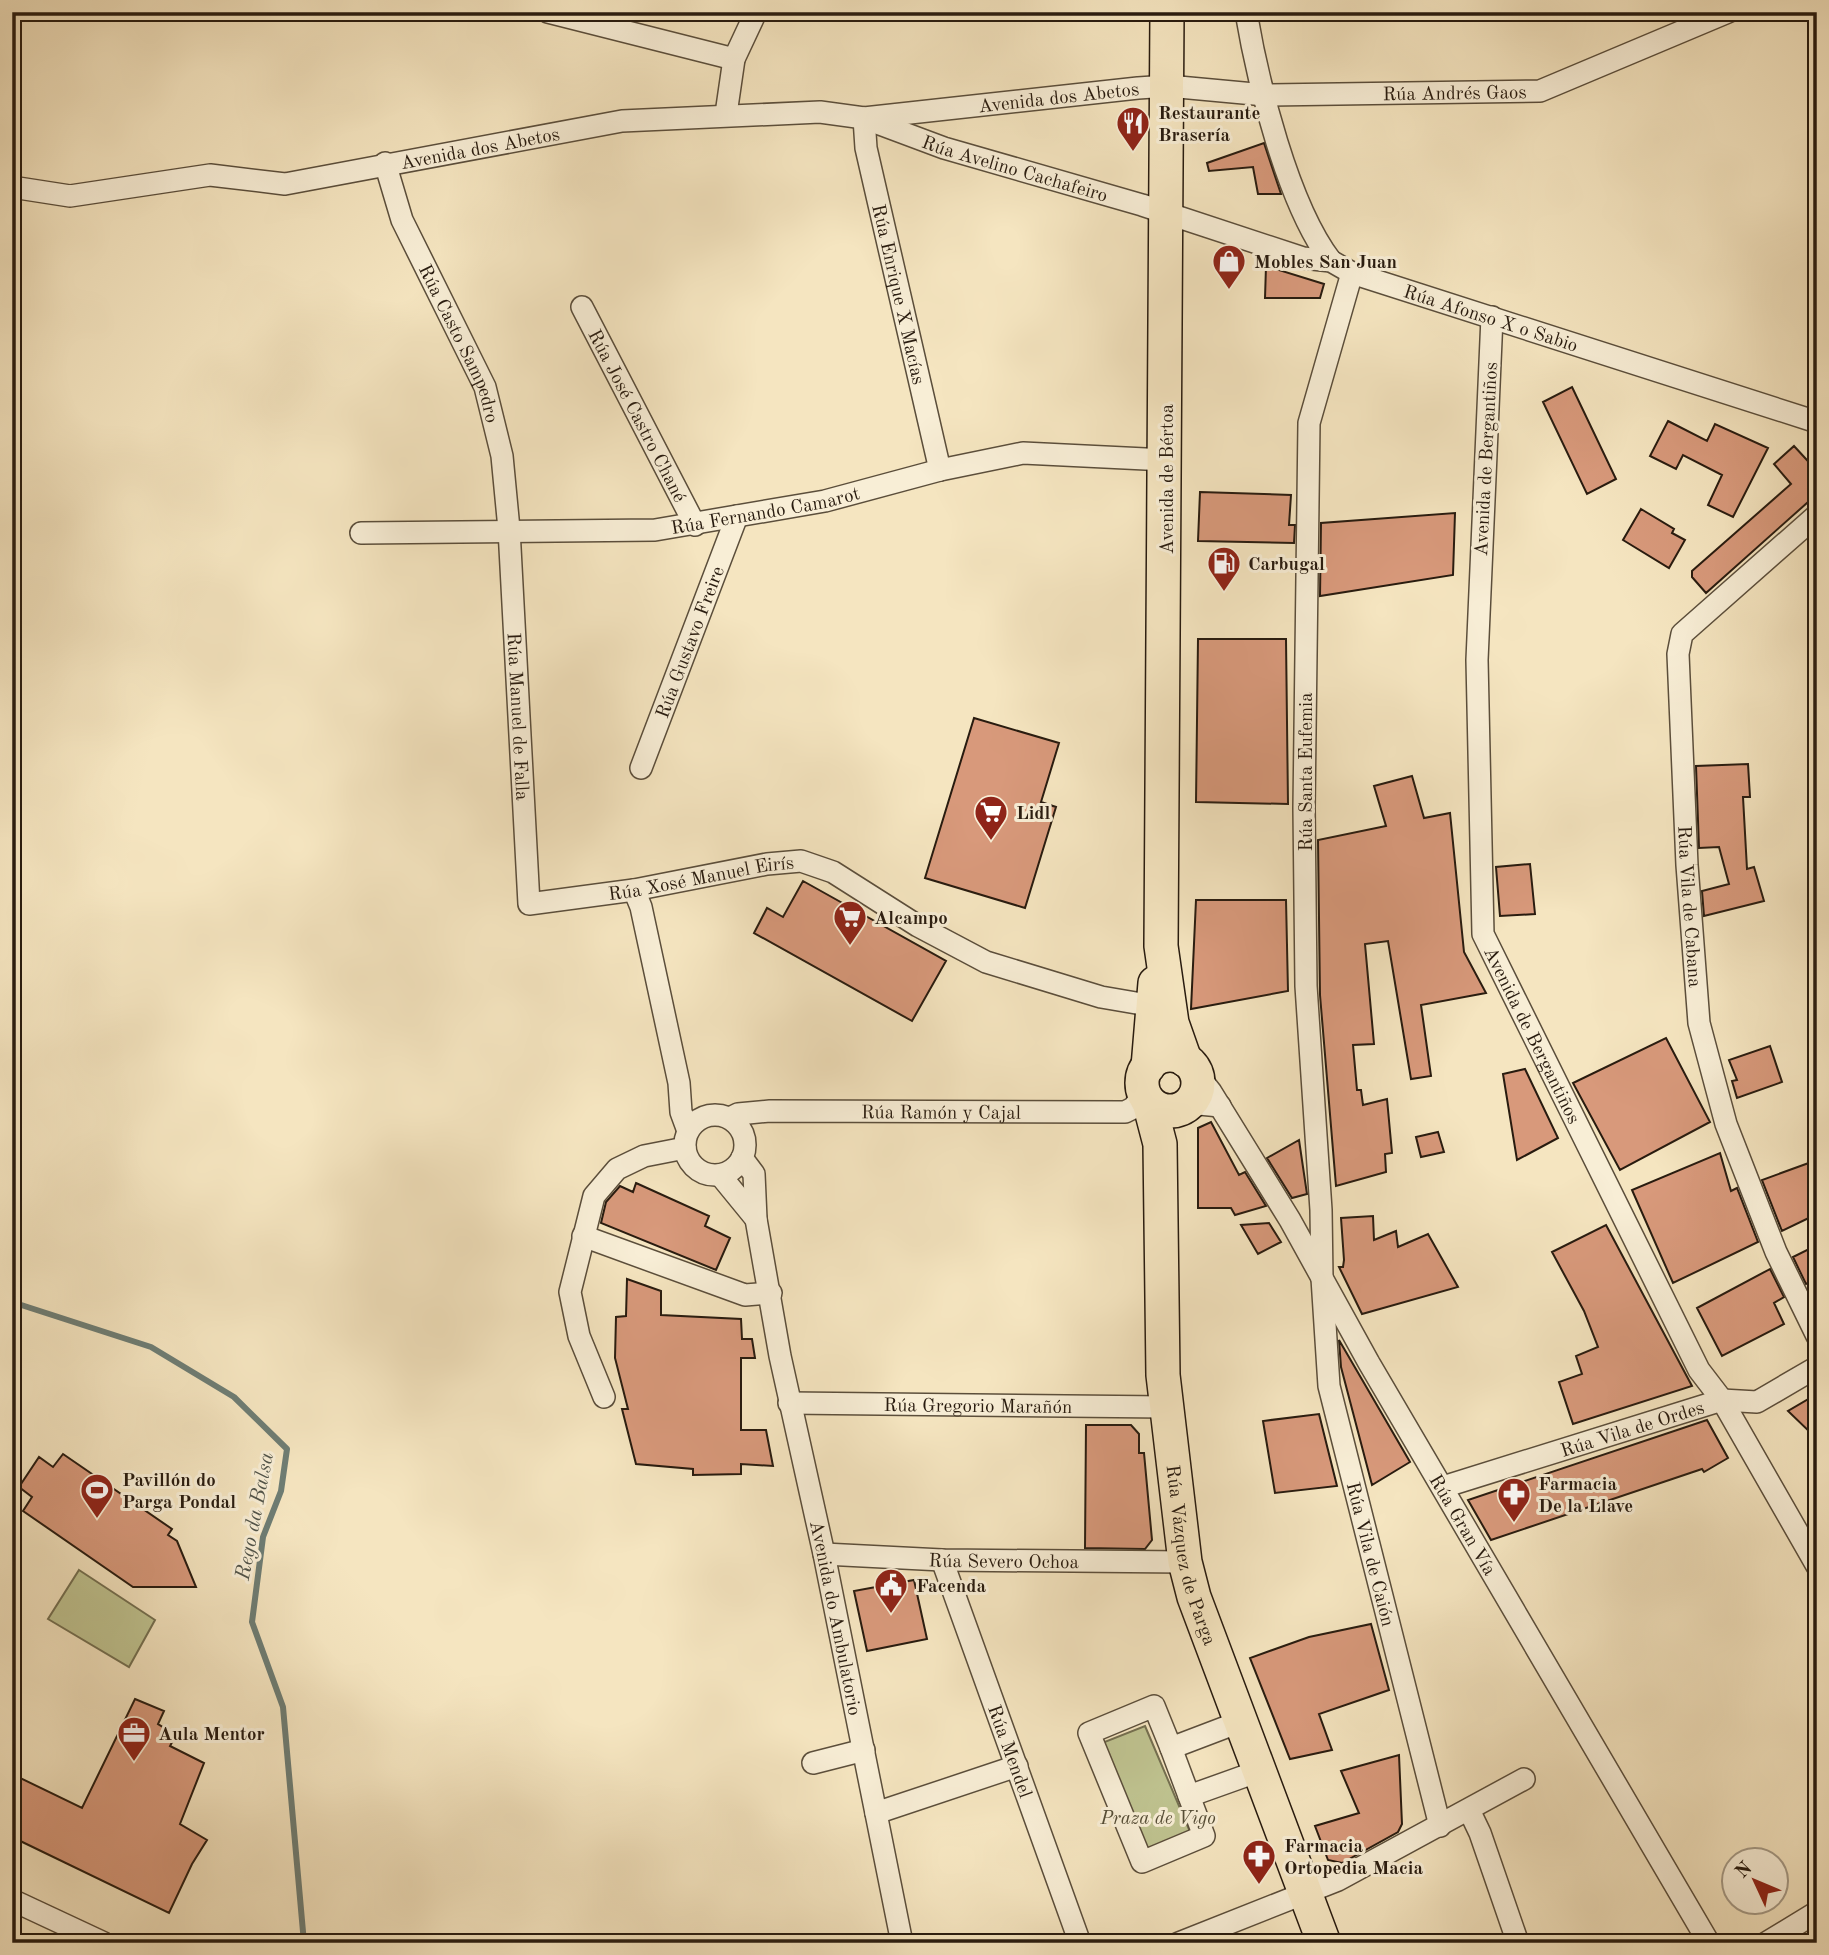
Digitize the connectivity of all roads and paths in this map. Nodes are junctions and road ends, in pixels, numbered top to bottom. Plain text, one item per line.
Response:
1 (548, 12) edge
2 (756, 12) edge
3 (1167, 12) edge
4 (1246, 12) edge
5 (1728, 12) edge
6 (734, 59) junction
7 (1168, 86) junction
8 (1265, 95) junction
9 (950, 110) junction
10 (726, 114) junction
11 (864, 118) junction
12 (944, 148) junction
13 (385, 163) junction
14 (12, 187) edge
15 (1168, 215) junction
16 (1331, 261) junction
17 (1352, 273) junction
18 (582, 307) dead end
19 (1492, 317) junction
20 (1817, 422) edge
21 (1166, 460) junction
22 (940, 470) junction
23 (1817, 515) edge
24 (737, 516) junction
25 (695, 524) junction
26 (509, 529) junction
27 (361, 533) dead end
28 (641, 768) dead end
29 (634, 890) junction
30 (529, 904) joint
31 (1159, 960) junction
32 (1136, 1003) junction
33 (1147, 1074) junction
34 (679, 1083) junction
35 (1194, 1090) junction
36 (720, 1116) junction
37 (686, 1139) junction
38 (1160, 1144) junction
39 (742, 1158) junction
40 (719, 1175) junction
41 (756, 1219) junction
42 (583, 1236) junction
43 (1322, 1278) junction
44 (771, 1293) junction
45 (1817, 1336) edge
46 (1817, 1367) edge
47 (604, 1397) dead end
48 (1722, 1400) junction
49 (789, 1403) junction
50 (1166, 1406) junction
51 (1443, 1487) junction
52 (824, 1554) junction
53 (942, 1560) junction
54 (1185, 1562) junction
55 (1817, 1566) edge
56 (1242, 1721) junction
57 (1171, 1748) junction
58 (864, 1750) junction
59 (813, 1763) dead end
60 (1017, 1766) junction
61 (1259, 1771) junction
62 (1524, 1779) dead end
63 (1189, 1796) junction
64 (1468, 1810) junction
65 (876, 1813) junction
66 (1440, 1826) junction
67 (1305, 1893) junction
68 (12, 1900) edge
69 (1817, 1912) edge
70 (104, 1943) edge
71 (902, 1943) edge
72 (1080, 1943) edge
73 (1180, 1943) edge
74 (1324, 1943) edge
75 (1518, 1943) edge
76 (1709, 1943) edge
77 (1766, 1943) edge

1 - 6 street
2 - 6 street
3 - 7 main road, Avenida de Bértoa
4 - 8 street
5 - 8 street, Rúa Andrés Gaos
6 - 10 street
7 - 8 street, Rúa Andrés Gaos
7 - 9 street, Avenida dos Abetos
7 - 15 main road, Avenida de Bértoa
8 - 16 street
9 - 11 street, Avenida dos Abetos
9 - 12 street
10 - 11 street, Avenida dos Abetos
10 - 13 street, Avenida dos Abetos
11 - 12 street, Rúa Avelino Cachafeiro
11 - 22 street, Rúa Enrique X Macías
12 - 15 street, Rúa Avelino Cachafeiro
13 - 14 street, Avenida dos Abetos
13 - 26 street, Rúa Casto Sampedro
15 - 16 street, Rúa Afonso X o Sabio
15 - 21 main road, Avenida de Bértoa
16 - 17 street, Rúa Afonso X o Sabio
17 - 19 street, Rúa Afonso X o Sabio
17 - 43 street, Rúa Santa Eufemia
18 - 25 street, Rúa José Castro Chané
19 - 20 street, Rúa Afonso X o Sabio
19 - 48 street, Avenida de Bergantiños
21 - 22 street, Rúa Fernando Camarot
21 - 31 main road, Avenida de Bértoa
22 - 24 street, Rúa Fernando Camarot
23 - 45 street, Rúa Vila de Cabana
24 - 25 street, Rúa Fernando Camarot
24 - 28 street, Rúa Gustavo Freire
25 - 26 street, Rúa Fernando Camarot
26 - 27 street, Rúa Fernando Camarot
26 - 30 street, Rúa Manuel de Falla
29 - 30 street, Rúa Xosé Manuel Eirís
29 - 32 street, Rúa Xosé Manuel Eirís
29 - 34 street
31 - 32 street
31 - 33 main road, Avenida de Bértoa
31 - 35 main road, Avenida de Bértoa
32 - 33 street
33 - 35 main road
33 - 35 main road
33 - 36 street, Rúa Ramón y Cajal
33 - 38 main road, Rúa Vázquez de Parga
34 - 36 street
34 - 37 street
35 - 38 main road
35 - 43 street, Rúa Gran Vía
36 - 37 street
36 - 39 street
37 - 40 street
37 - 42 street
38 - 50 main road, Rúa Vázquez de Parga
39 - 40 street
39 - 41 street, Avenida do Ambulatorio
40 - 41 street, Avenida do Ambulatorio
41 - 44 street, Avenida do Ambulatorio
42 - 44 street
42 - 47 street
43 - 51 street, Rúa Gran Vía
43 - 66 street, Rúa Vila de Caión
44 - 49 street, Avenida do Ambulatorio
46 - 48 street, Rúa Vila de Ordes
48 - 51 street, Rúa Vila de Ordes
48 - 55 street, Avenida de Bergantiños
49 - 50 street, Rúa Gregorio Marañón
49 - 52 street, Avenida do Ambulatorio
50 - 54 main road, Rúa Vázquez de Parga
51 - 76 street, Rúa Gran Vía
52 - 53 street, Rúa Severo Ochoa
52 - 58 street, Avenida do Ambulatorio
53 - 54 street, Rúa Severo Ochoa
53 - 60 street, Rúa Mendel
54 - 56 main road, Rúa Vázquez de Parga
56 - 57 street
56 - 61 main road, Rúa Vázquez de Parga
57 - 63 street
57 - 63 street
58 - 59 street
58 - 65 street, Avenida do Ambulatorio
60 - 65 street
60 - 72 street, Rúa Mendel
61 - 63 street
61 - 67 main road, Rúa Vázquez de Parga
62 - 64 street
64 - 66 street
64 - 75 street
65 - 71 street, Avenida do Ambulatorio
66 - 67 street
67 - 73 street
67 - 74 main road, Rúa Vázquez de Parga
68 - 70 street
69 - 77 street

